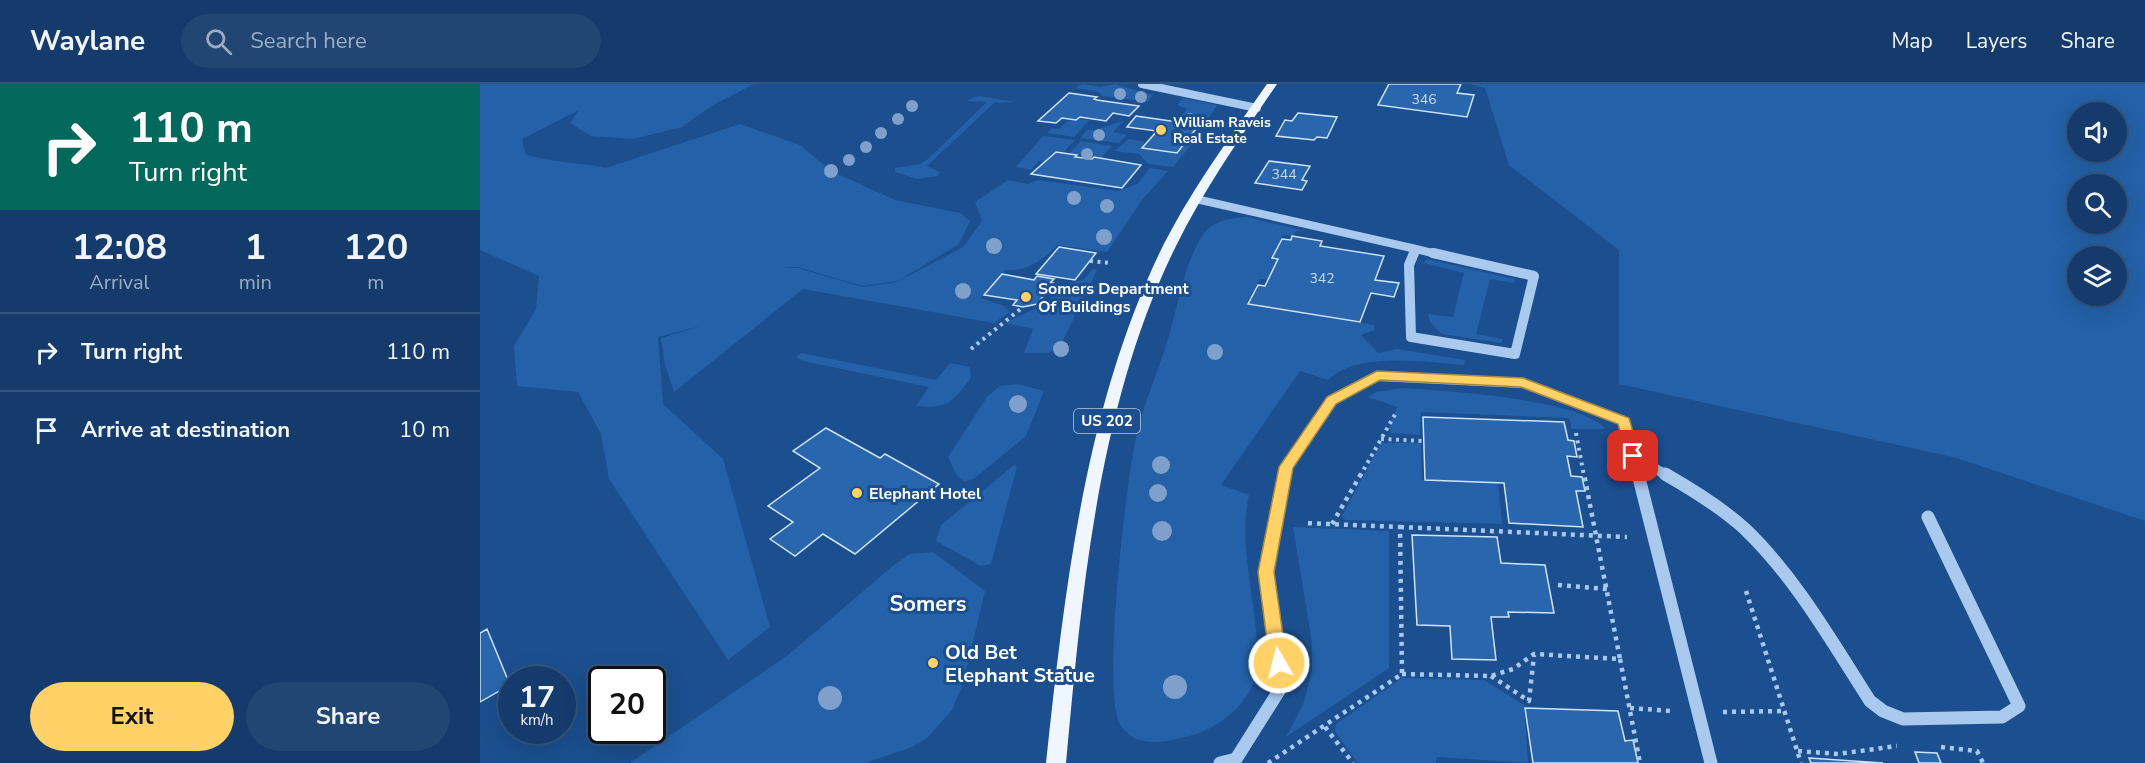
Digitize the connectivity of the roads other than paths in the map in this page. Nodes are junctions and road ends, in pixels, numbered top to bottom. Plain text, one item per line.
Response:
1 (1142, 84) edge
2 (1272, 84) edge
3 (1257, 108) junction
4 (1196, 199) junction
5 (1416, 248) junction
6 (1633, 456) junction
7 (1928, 517) dead end
8 (1238, 761) edge
9 (1056, 763) edge
10 (1220, 763) edge
11 (1711, 763) edge

1 - 3 street
2 - 3 main road, US 202
3 - 4 main road, US 202
4 - 5 street
4 - 9 main road, US 202
5 - 5 street
6 - 7 street
6 - 8 street
6 - 11 street
8 - 10 street

